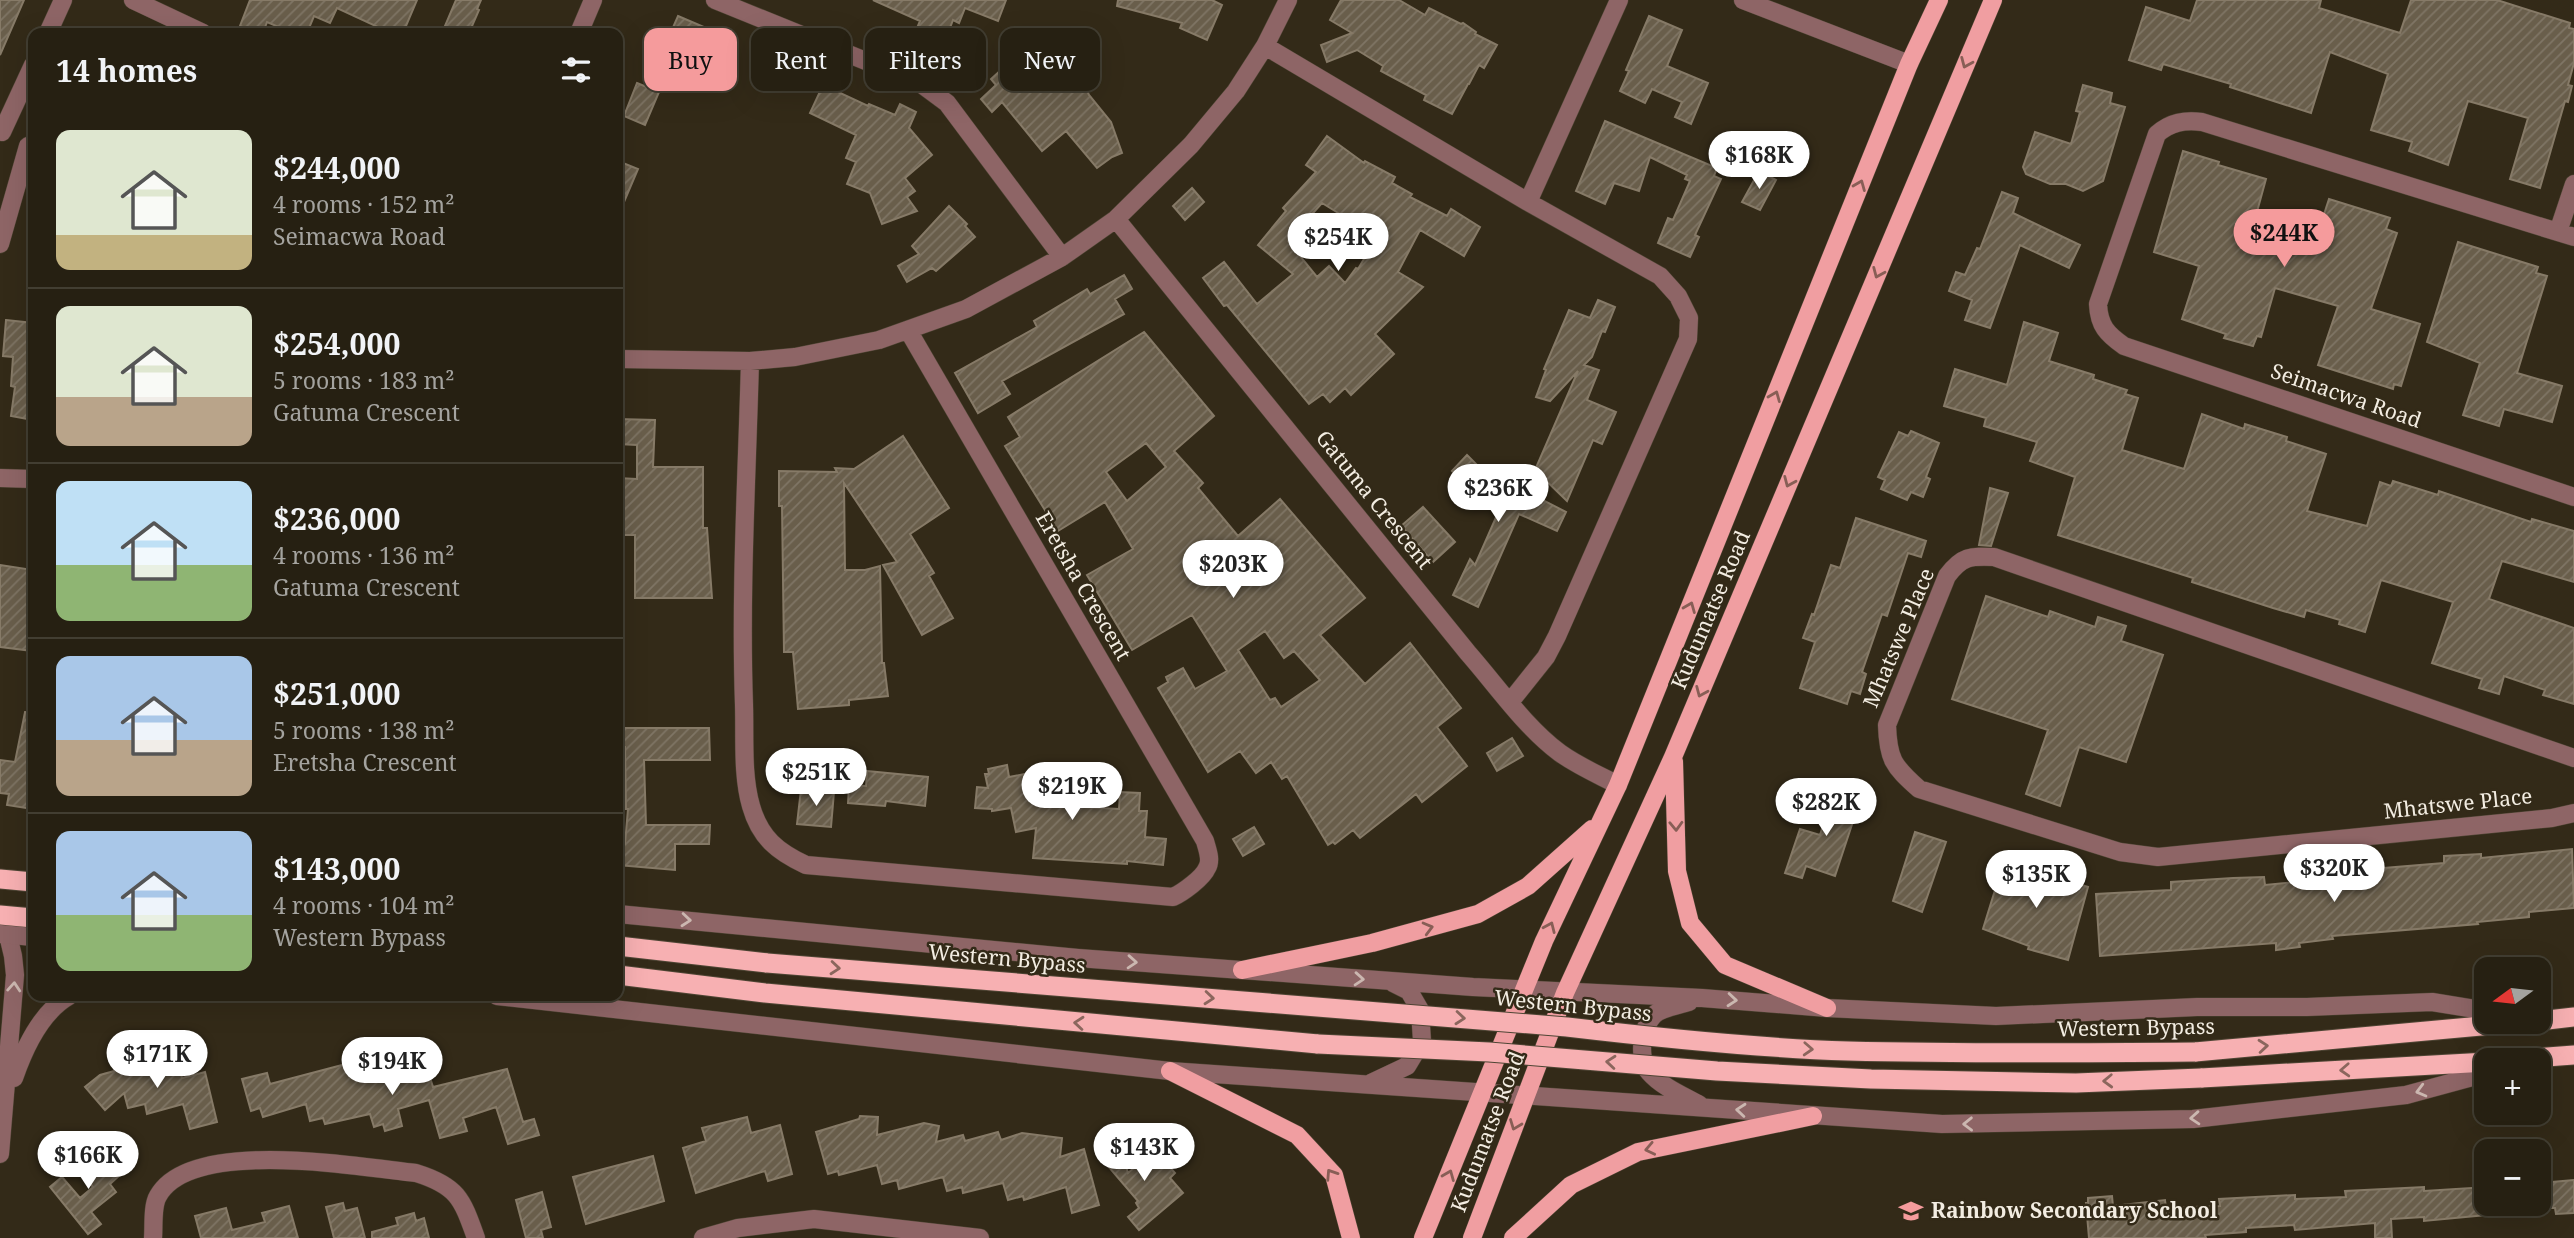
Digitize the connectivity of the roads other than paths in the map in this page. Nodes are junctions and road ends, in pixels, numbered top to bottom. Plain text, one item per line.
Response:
1 (63, 0) edge
2 (133, 0) edge
3 (593, 0) edge
4 (715, 0) edge
5 (1288, 0) edge
6 (1619, 0) edge
7 (1743, 0) edge
8 (1939, 0) edge
9 (1993, 0) edge
10 (50, 28) edge
11 (192, 28) edge
12 (581, 28) edge
13 (1265, 46) junction
14 (1909, 64) junction
15 (28, 75) edge
16 (1, 131) edge
17 (28, 145) edge
18 (28, 156) edge
19 (2574, 184) edge
20 (1528, 202) junction
21 (1116, 219) junction
22 (2566, 234) edge
23 (0, 244) edge
24 (1062, 257) junction
25 (908, 330) junction
26 (623, 359) edge
27 (750, 361) junction
28 (0, 478) edge
29 (28, 479) edge
30 (2574, 497) edge
31 (1510, 702) junction
32 (1673, 757) junction
33 (2574, 758) edge
34 (1618, 785) junction
35 (2574, 813) edge
36 (1601, 821) junction
37 (0, 879) edge
38 (28, 882) edge
39 (623, 914) edge
40 (0, 915) edge
41 (28, 918) edge
42 (4, 934) edge
43 (28, 936) edge
44 (623, 947) edge
45 (1242, 970) junction
46 (623, 976) edge
47 (1390, 981) junction
48 (1523, 990) junction
49 (1565, 993) junction
50 (1702, 998) junction
51 (64, 1001) edge
52 (542, 1001) edge
53 (1827, 1008) junction
54 (2474, 1009) edge
55 (2574, 1017) edge
56 (2552, 1019) edge
57 (2474, 1027) edge
58 (2574, 1055) edge
59 (2551, 1058) edge
60 (2474, 1063) edge
61 (1170, 1071) junction
62 (2474, 1077) edge
63 (1370, 1083) junction
64 (1482, 1093) junction
65 (1526, 1096) junction
66 (5, 1104) junction
67 (1703, 1107) junction
68 (1813, 1116) junction
69 (0, 1154) edge
70 (783, 1230) edge
71 (153, 1238) edge
72 (476, 1238) edge
73 (703, 1238) edge
74 (980, 1238) edge
75 (1351, 1238) edge
76 (1423, 1238) edge
77 (1472, 1238) edge
78 (1513, 1238) edge

1 - 10 street
2 - 11 street
3 - 12 street
4 - 24 street
5 - 13 street
6 - 20 street
7 - 14 street
8 - 14 main road, Kudumatse Road
9 -> 32 main road, Kudumatse Road
13 - 20 street
13 - 21 street
34 -> 14 main road, Kudumatse Road
15 - 16 street
16 - 17 street
18 - 23 street
19 - 22 street
20 - 31 street
21 - 24 street
21 - 31 street, Gatuma Crescent
22 - 30 street, Seimacwa Road
24 - 25 street
25 - 27 street
25 - 27 street, Eretsha Crescent
26 - 27 street
28 - 29 street
31 - 34 street, Gatuma Crescent
32 - 49 main road, Kudumatse Road
32 -> 53 main road
33 - 35 street, Mhatswe Place
34 - 36 main road, Kudumatse Road
45 -> 36 main road
48 -> 36 main road, Kudumatse Road
37 - 38 highway
39 -> 45 street
40 - 41 highway
42 - 43 street
66 -> 42 street
44 -> 57 highway, Western Bypass, bridge
45 -> 47 street
60 -> 46 highway, bridge
47 - 48 street
47 - 63 street
48 - 49 street
48 - 64 main road, Kudumatse Road
49 - 50 street
49 - 65 main road, Kudumatse Road
50 -> 53 street
50 - 67 street
51 - 66 street
52 - 61 street
53 - 54 street
55 - 56 highway, Western Bypass
58 - 59 highway
61 - 63 street
75 -> 61 main road
62 -> 68 street
63 - 64 street
64 - 65 street
76 -> 64 main road, Kudumatse Road
65 - 67 street
65 -> 77 main road, Kudumatse Road
66 - 69 street
68 -> 67 street
68 -> 78 main road
70 - 73 street
70 - 74 street
71 - 72 street

